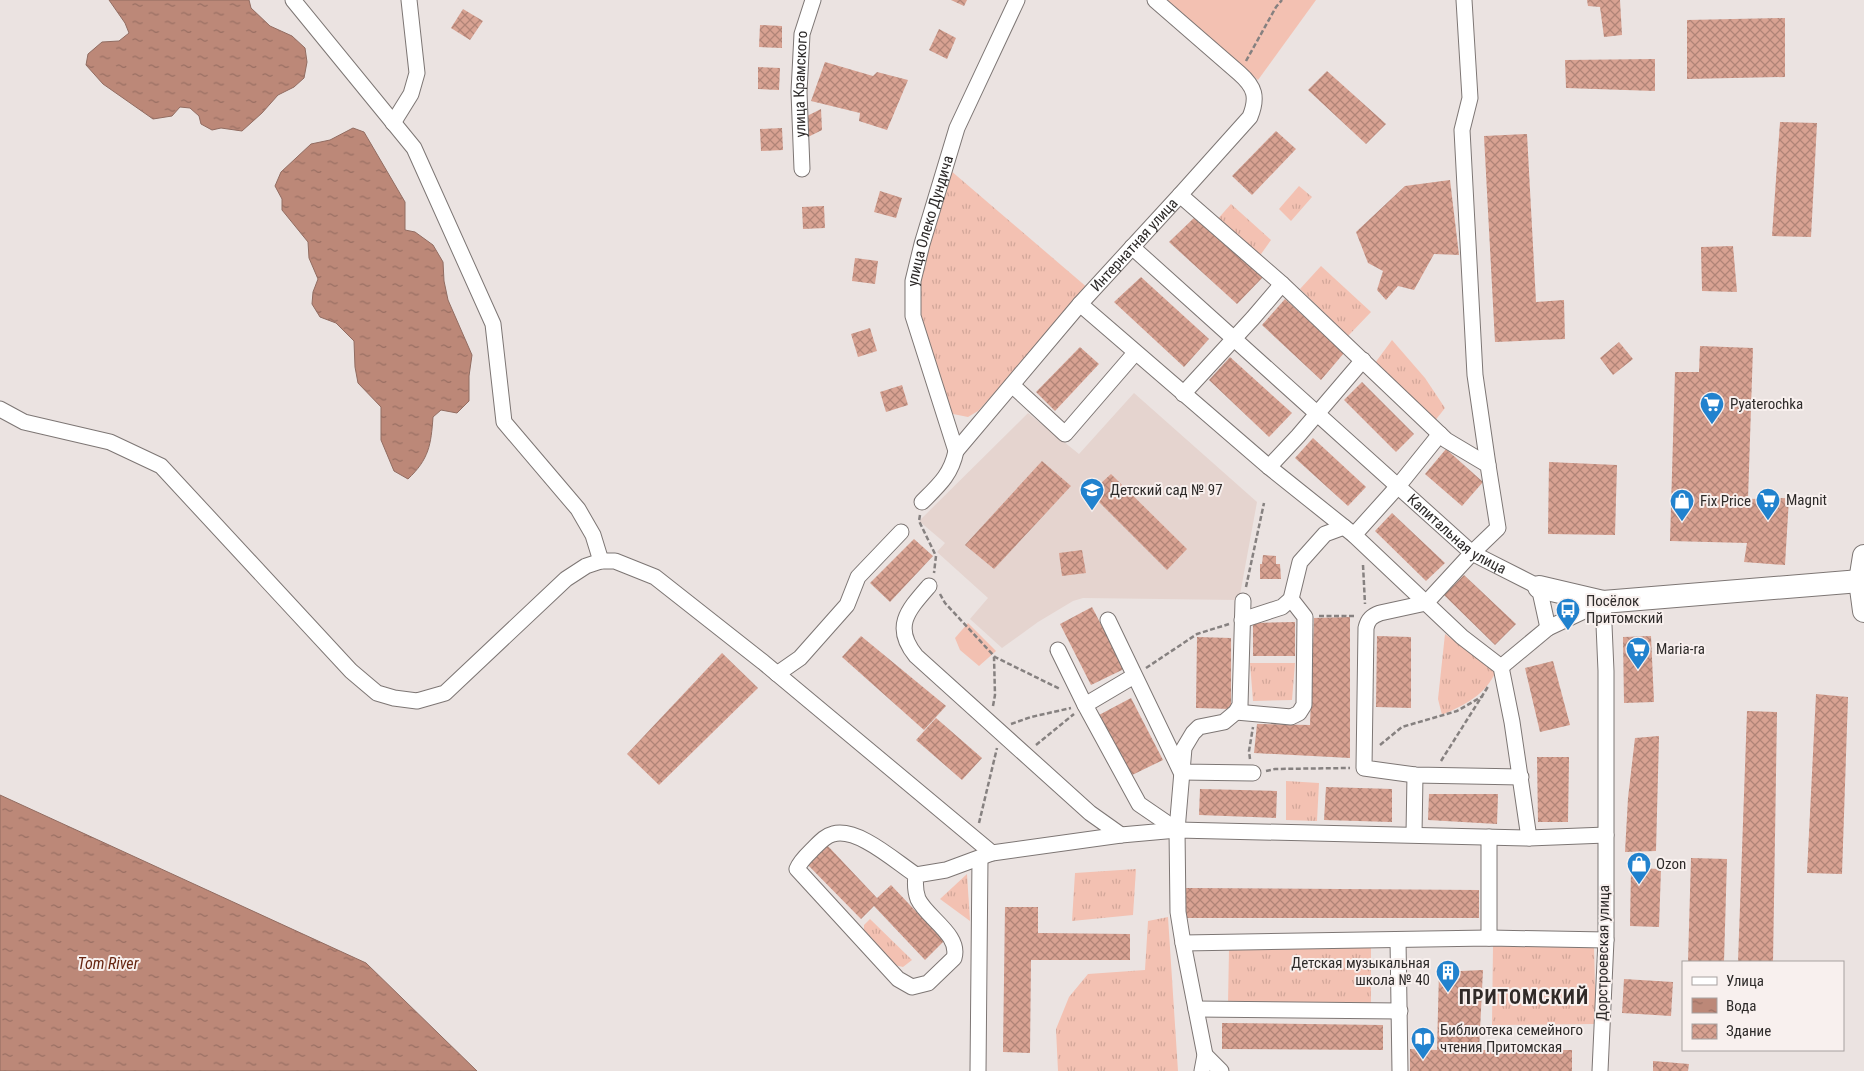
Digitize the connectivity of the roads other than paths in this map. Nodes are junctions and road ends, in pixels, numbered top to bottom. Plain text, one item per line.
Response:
1 (293, 0) edge
2 (409, 0) edge
3 (813, 0) edge
4 (1017, 0) edge
5 (1155, 0) edge
6 (1464, 0) edge
7 (393, 123) junction
8 (802, 169) dead end
9 (1180, 195) junction
10 (1132, 247) junction
11 (1282, 284) junction
12 (1080, 304) junction
13 (1233, 339) junction
14 (1135, 353) junction
15 (1362, 360) junction
16 (1012, 385) junction
17 (1183, 394) junction
18 (0, 409) edge
19 (1317, 414) junction
20 (1440, 434) junction
21 (956, 451) junction
22 (1488, 465) junction
23 (1269, 467) junction
24 (1399, 485) junction
25 (922, 502) road end
26 (902, 532) dead end
27 (1353, 534) junction
28 (1472, 553) junction
29 (1864, 556) edge
30 (601, 561) junction
31 (1860, 581) junction
32 (931, 582) road end
33 (1540, 587) junction
34 (1291, 598) junction
35 (1243, 601) road end
36 (1603, 602) junction
37 (1426, 603) junction
38 (1864, 611) edge
39 (1108, 620) dead end
40 (1242, 620) junction
41 (1548, 628) junction
42 (1058, 650) dead end
43 (1501, 667) junction
44 (777, 674) junction
45 (1134, 676) junction
46 (1085, 705) junction
47 (1243, 713) junction
48 (1181, 772) junction
49 (1253, 773) road end
50 (1416, 775) junction
51 (1521, 777) junction
52 (1177, 830) junction
53 (1414, 834) junction
54 (1121, 835) junction
55 (1606, 835) junction
56 (1489, 837) junction
57 (1529, 838) junction
58 (986, 856) junction
59 (916, 875) junction
60 (1489, 938) junction
61 (1398, 940) junction
62 (1606, 940) junction
63 (1183, 943) junction
64 (1196, 1009) junction
65 (1400, 1011) junction
66 (1205, 1055) junction
67 (978, 1071) edge
68 (1202, 1071) edge
69 (1221, 1071) edge
70 (1400, 1071) edge
71 (1600, 1071) edge

1 - 7 street
2 - 7 street
3 - 8 street, улица Крамского
4 - 21 street, улица Олеко Дундича
5 - 9 street, Интернатная улица
6 - 22 street
7 - 30 street
9 - 10 street, Интернатная улица
9 - 11 street
10 - 12 street, Интернатная улица
10 - 13 street, Капитальная улица
11 - 13 street
11 - 15 street
12 - 14 street
12 - 16 street, Интернатная улица
13 - 17 street
13 - 19 street, Капитальная улица
14 - 16 street
14 - 17 street
15 - 19 street
15 - 20 street
16 - 21 street, Интернатная улица
17 - 23 street
18 - 30 street
19 - 23 street
19 - 24 street, Капитальная улица
20 - 22 street
20 - 24 street
21 - 25 street, Интернатная улица
22 - 28 street
23 - 27 street
24 - 27 street
24 - 28 street, Капитальная улица
26 - 44 street
27 - 34 street
27 - 37 street
28 - 33 street, Капитальная улица
28 - 37 street
29 - 31 street
30 - 44 street
31 - 36 street
31 - 38 street
32 - 54 street
33 - 36 street
33 - 41 street
34 - 40 street
34 - 47 street
35 - 40 street
36 - 41 street
36 - 55 street
37 - 43 street
37 - 50 street
39 - 45 street
40 - 47 street
41 - 43 street
42 - 46 street
43 - 51 street
44 - 58 street
45 - 46 street
45 - 48 street
46 - 52 street
47 - 48 street
48 - 49 street
48 - 52 street
50 - 51 street
50 - 53 street
51 - 57 street
52 - 53 street
52 - 54 street
52 - 63 street
53 - 56 street
54 - 58 street
55 - 57 street
55 - 62 street, Дорстроевская улица
56 - 57 street
56 - 60 street
58 - 59 street
58 - 67 street
59 - 59 street
60 - 61 street
60 - 62 street
61 - 63 street
61 - 65 street
62 - 71 street, Дорстроевская улица
63 - 64 street
64 - 65 street
64 - 66 street
65 - 70 street
66 - 68 street
66 - 69 street

